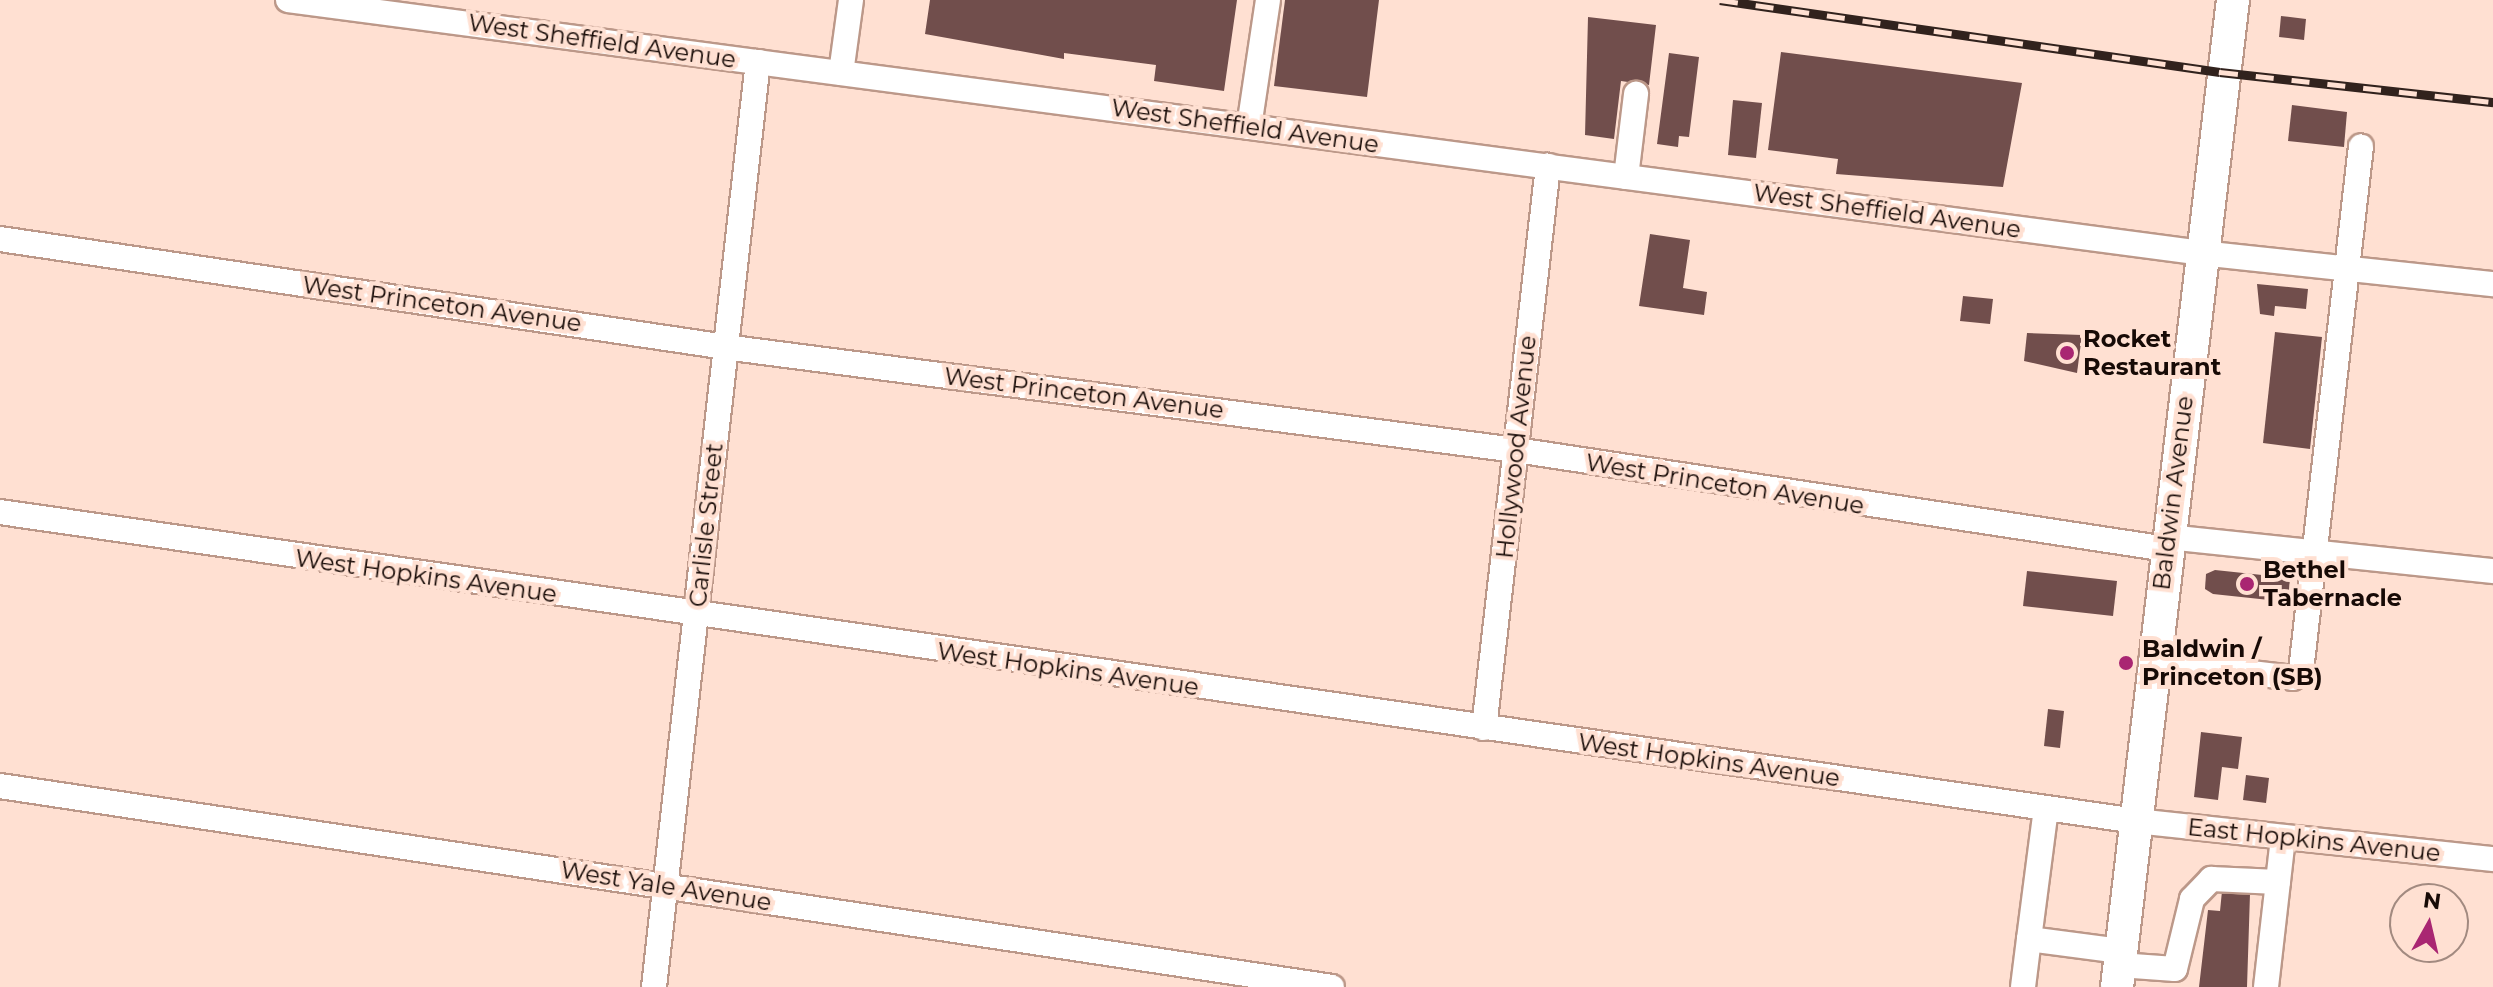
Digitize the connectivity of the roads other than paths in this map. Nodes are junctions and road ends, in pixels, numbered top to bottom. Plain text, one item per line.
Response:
1 (288, 0) edge
2 (851, 0) edge
3 (1268, 0) edge
4 (2233, 0) edge
5 (758, 62) junction
6 (841, 73) junction
7 (1636, 94) dead end
8 (1249, 127) junction
9 (2361, 146) dead end
10 (1548, 166) junction
11 (1626, 177) junction
12 (0, 239) edge
13 (2201, 253) junction
14 (2349, 268) junction
15 (2493, 284) edge
16 (726, 347) junction
17 (1516, 450) junction
18 (0, 512) edge
19 (2168, 543) junction
20 (2316, 553) junction
21 (2493, 571) edge
22 (696, 616) junction
23 (2151, 661) junction
24 (1484, 728) junction
25 (0, 786) edge
26 (2046, 808) junction
27 (2136, 821) junction
28 (2283, 837) junction
29 (2493, 859) edge
30 (2278, 882) junction
31 (665, 886) junction
32 (2029, 939) junction
33 (2119, 968) edge
34 (654, 987) edge
35 (1332, 987) edge
36 (2023, 987) edge
37 (2266, 987) edge

1 - 5 street, West Sheffield Avenue
2 - 6 street
3 - 8 street
4 - 13 main road, Baldwin Avenue
5 - 6 street, West Sheffield Avenue
5 - 16 street, Carlisle Street
6 - 8 street, West Sheffield Avenue
7 - 11 street
8 - 10 street, West Sheffield Avenue
9 - 14 street
10 - 11 street, West Sheffield Avenue
10 - 17 street, Hollywood Avenue
11 - 13 street, West Sheffield Avenue
12 - 16 street, West Princeton Avenue
13 - 14 street, West Sheffield Avenue
13 - 19 main road, Baldwin Avenue
14 - 15 street, West Sheffield Avenue
14 - 20 street
16 - 17 street, West Princeton Avenue
16 - 22 street, Carlisle Street
17 - 19 street, West Princeton Avenue
17 - 24 street, Hollywood Avenue
18 - 22 street, West Hopkins Avenue
19 - 20 street, West Princeton Avenue
19 - 23 main road, Baldwin Avenue
20 - 21 street, West Princeton Avenue
20 - 23 street
22 - 24 street, West Hopkins Avenue
22 - 31 street, Carlisle Street
23 - 27 main road, Baldwin Avenue
24 - 26 street, West Hopkins Avenue
25 - 31 street, West Yale Avenue
26 - 27 street, West Hopkins Avenue
26 - 32 street
27 - 28 street, East Hopkins Avenue
27 - 33 main road, Baldwin Avenue
28 - 29 street, East Hopkins Avenue
28 - 30 street
30 - 33 street
30 - 37 street
31 - 34 street, Carlisle Street
31 - 35 street, West Yale Avenue
32 - 33 street
32 - 36 street

